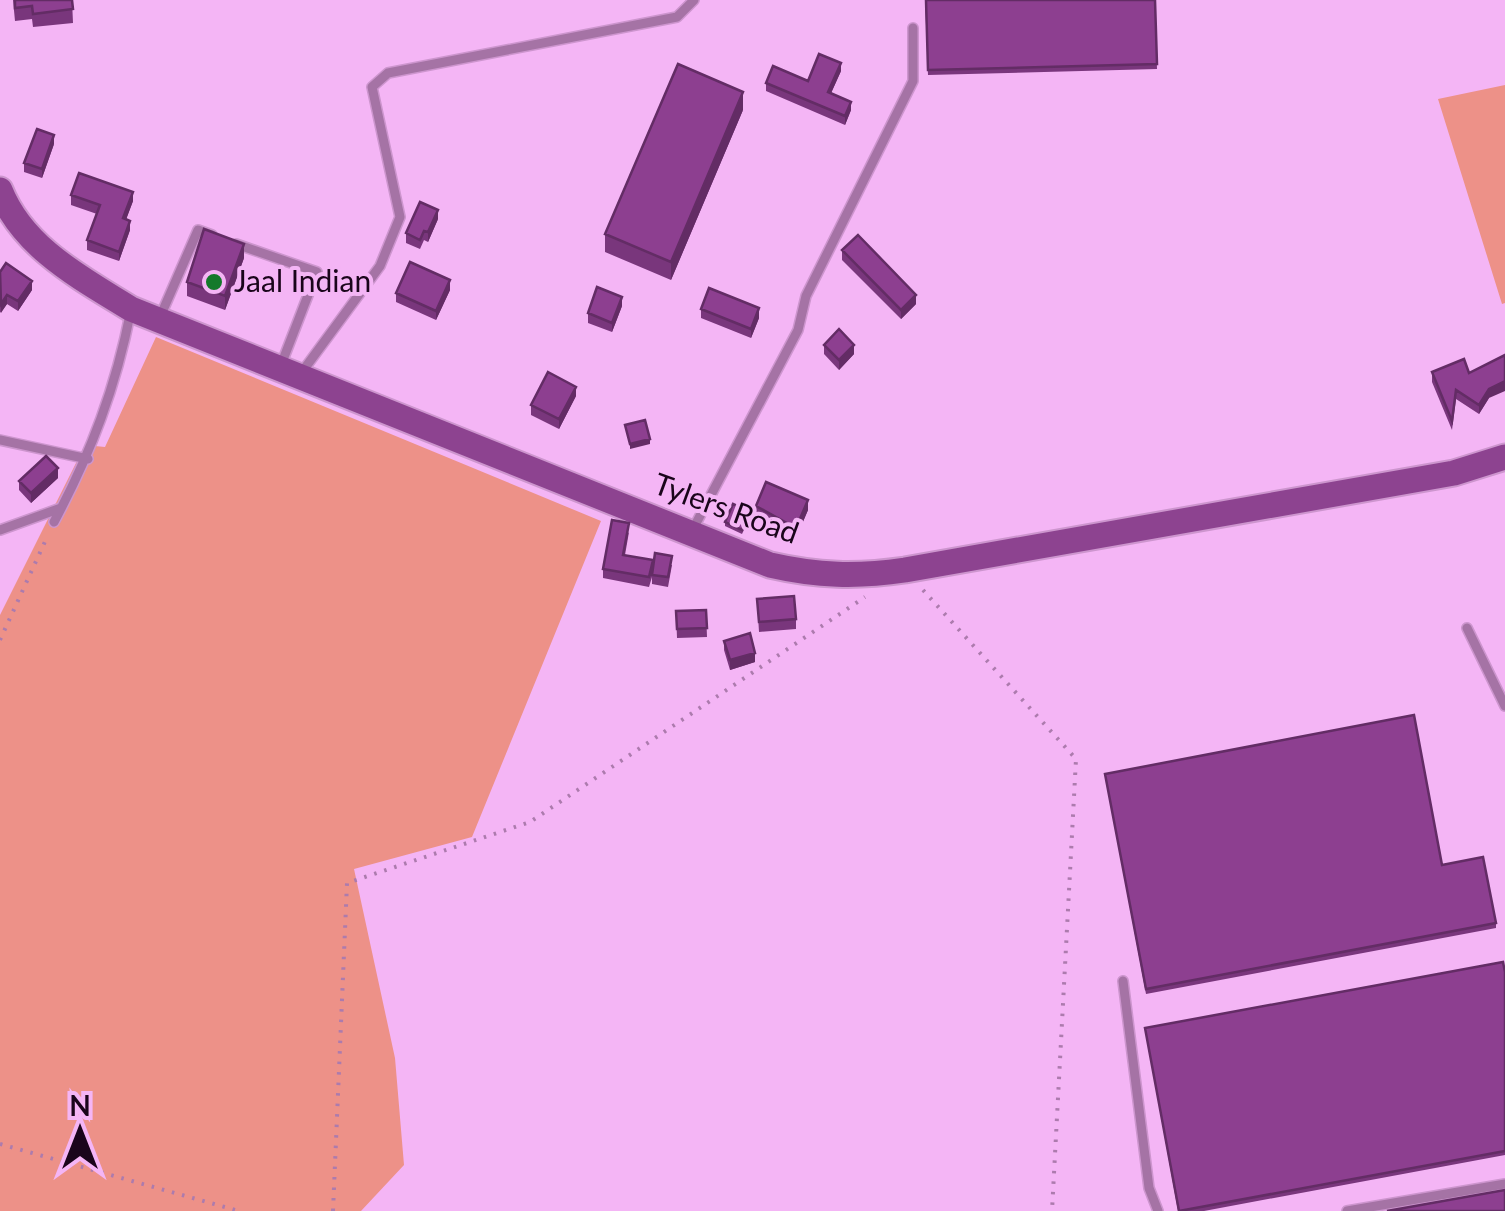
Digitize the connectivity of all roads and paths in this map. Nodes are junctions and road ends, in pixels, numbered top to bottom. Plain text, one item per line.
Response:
1 (694, 0) edge
2 (913, 28) dead end
3 (0, 190) edge
4 (131, 309) junction
5 (159, 319) junction
6 (290, 371) junction
7 (0, 440) edge
8 (1505, 457) edge
9 (88, 460) junction
10 (62, 508) junction
11 (54, 522) joint
12 (0, 530) edge
13 (691, 533) junction
14 (905, 570) junction
15 (872, 592) dead end
16 (1466, 628) dead end
17 (0, 640) edge
18 (1505, 706) edge
19 (1123, 981) dead end
20 (0, 1144) edge
21 (1505, 1184) edge
22 (240, 1211) edge
23 (332, 1211) edge
24 (1052, 1211) edge
25 (1158, 1211) edge
26 (1347, 1211) edge

1 - 6 lane
2 - 13 lane
3 - 4 street, Tylers Road
4 - 5 street, Tylers Road
4 - 9 lane
5 - 6 street, Tylers Road
5 - 6 lane
6 - 13 street, Tylers Road
7 - 9 lane
8 - 14 street, Tylers Road
9 - 10 lane
10 - 11 lane
10 - 12 lane
11 - 17 path
13 - 14 street, Tylers Road
14 - 24 path
15 - 23 path
16 - 18 lane
19 - 25 lane
20 - 22 path
21 - 26 lane

